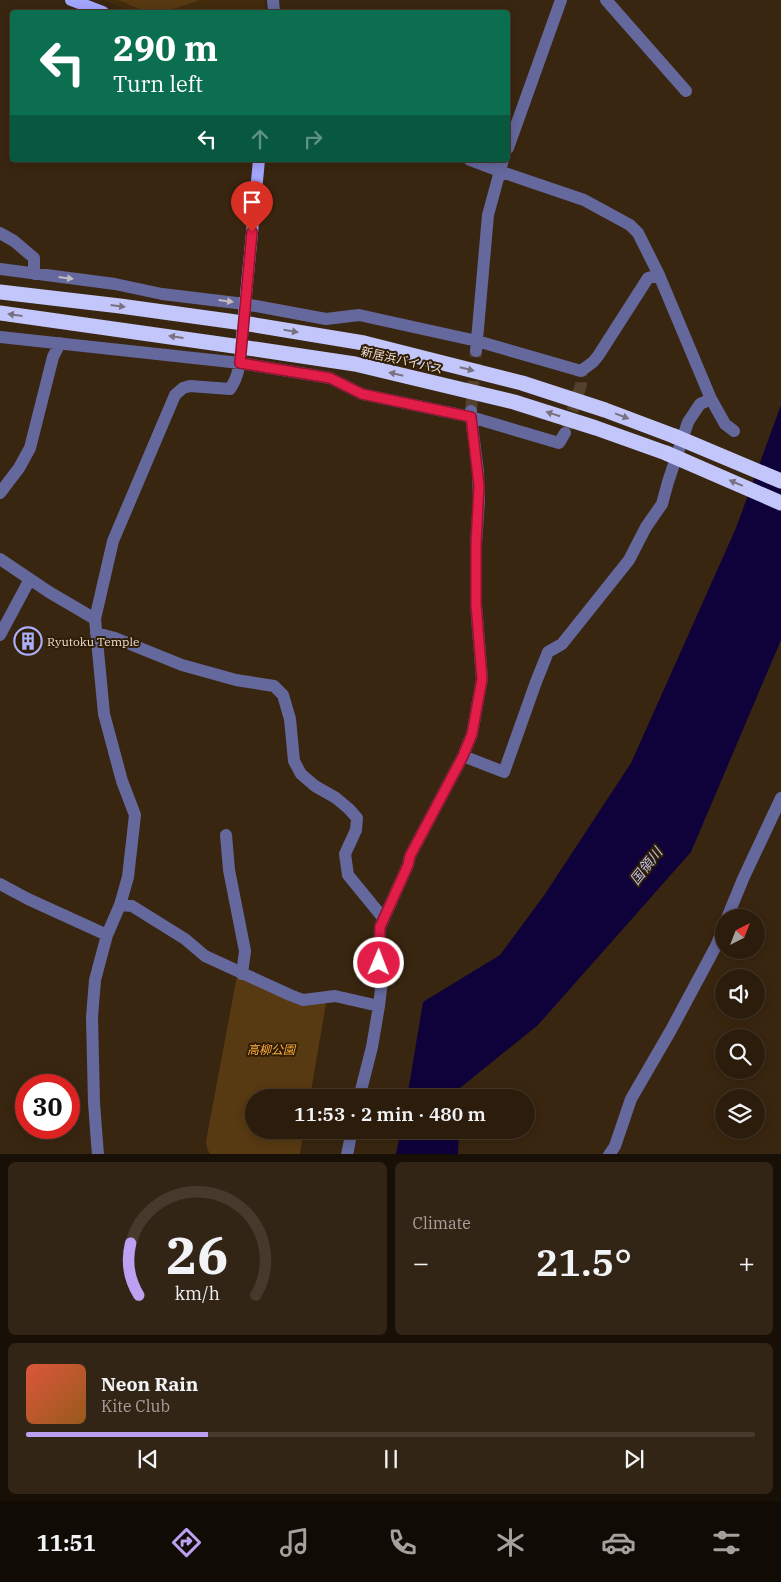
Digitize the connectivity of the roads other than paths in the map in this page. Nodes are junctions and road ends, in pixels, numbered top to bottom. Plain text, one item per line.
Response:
1 (70, 0) edge
2 (561, 0) edge
3 (606, 0) edge
4 (98, 10) edge
5 (686, 91) dead end
6 (510, 142) edge
7 (259, 162) edge
8 (480, 162) edge
9 (501, 166) edge
10 (0, 233) edge
11 (0, 269) edge
12 (34, 274) junction
13 (659, 275) junction
14 (0, 292) edge
15 (245, 304) junction
16 (0, 313) edge
17 (243, 323) junction
18 (0, 337) edge
19 (60, 343) junction
20 (241, 346) junction
21 (477, 346) junction
22 (240, 363) junction
23 (711, 399) junction
24 (471, 414) junction
25 (734, 431) dead end
26 (565, 433) dead end
27 (781, 481) edge
28 (0, 493) edge
29 (781, 503) edge
30 (0, 559) edge
31 (30, 579) junction
32 (95, 619) junction
33 (96, 633) junction
34 (0, 635) edge
35 (463, 756) junction
36 (781, 798) edge
37 (226, 835) dead end
38 (0, 884) edge
39 (120, 905) junction
40 (731, 909) edge
41 (384, 920) junction
42 (107, 935) junction
43 (715, 948) edge
44 (242, 974) junction
45 (379, 1006) junction
46 (361, 1089) edge
47 (350, 1139) edge
48 (98, 1154) edge
49 (347, 1154) edge
50 (609, 1154) edge

1 - 4 main road
2 - 6 street
3 - 5 street
7 - 15 main road
8 - 9 street
9 - 13 street
9 - 21 street
10 - 12 street
11 - 12 street
12 -> 15 street
13 - 21 street
13 - 23 street
14 -> 17 highway, 新居浜バイパス
15 - 17 main road
15 - 21 street
20 -> 16 highway, 新居浜バイパス
17 - 20 main road
17 -> 27 highway, 新居浜バイパス, bridge
18 - 19 street
19 - 22 street
19 - 28 street
20 - 22 street
29 -> 20 highway, 新居浜バイパス, bridge
22 - 24 street
22 - 32 street
23 - 25 street
23 - 35 street
24 - 26 street
24 - 35 street
30 - 31 street
31 - 32 street
31 - 34 street
32 - 33 street
33 - 39 street
33 - 41 street
35 - 41 street
36 - 40 street
37 - 44 street
38 - 42 street
39 - 42 street
39 - 44 street
41 - 45 street
42 - 48 street
43 - 50 street
44 - 45 street
45 - 46 street
47 - 49 street

